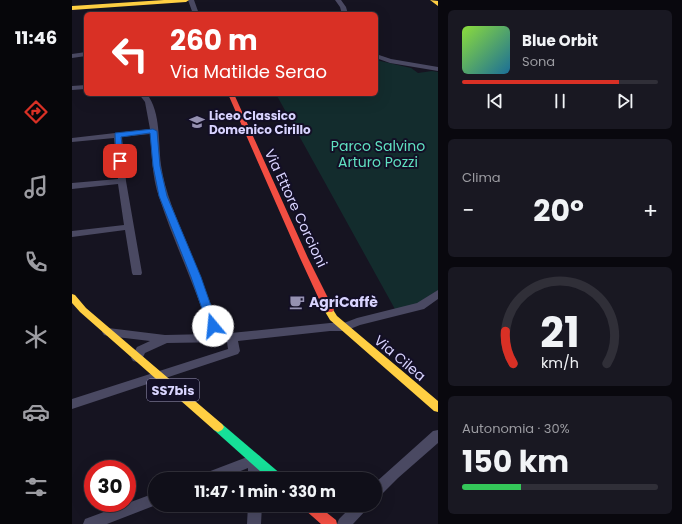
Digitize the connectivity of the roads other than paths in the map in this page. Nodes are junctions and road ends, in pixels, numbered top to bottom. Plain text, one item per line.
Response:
1 (186, 0) edge
2 (191, 0) edge
3 (338, 0) edge
4 (433, 0) edge
5 (107, 3) edge
6 (438, 4) edge
7 (72, 8) edge
8 (195, 12) edge
9 (344, 12) edge
10 (84, 54) edge
11 (72, 56) edge
12 (378, 58) edge
13 (438, 70) edge
14 (84, 87) edge
15 (72, 88) edge
16 (145, 96) edge
17 (232, 96) edge
18 (153, 131) junction
19 (118, 135) junction
20 (72, 140) edge
21 (122, 181) junction
22 (72, 186) edge
23 (128, 227) junction
24 (72, 234) edge
25 (137, 273) dead end
26 (438, 294) edge
27 (72, 297) edge
28 (345, 327) junction
29 (107, 332) junction
30 (217, 338) junction
31 (232, 338) junction
32 (164, 339) junction
33 (136, 358) junction
34 (157, 375) junction
35 (72, 404) edge
36 (438, 408) edge
37 (438, 435) edge
38 (255, 460) junction
39 (223, 472) edge
40 (255, 472) edge
41 (270, 472) edge
42 (382, 485) edge
43 (148, 502) edge
44 (255, 512) edge
45 (316, 512) edge
46 (355, 512) edge
47 (90, 524) edge
48 (254, 524) edge
49 (330, 524) edge
50 (344, 524) edge

1 - 5 street
2 - 8 street
3 - 9 street
4 - 6 street
5 - 7 street
10 - 11 street
12 - 13 street
14 - 15 street
16 - 18 street
17 - 28 street, Via Ettore Corcioni
18 - 19 street
18 - 30 street
19 - 20 street
19 - 21 street
21 - 22 street
21 - 23 street
23 - 24 street
23 - 25 street
26 - 28 street
27 - 29 street, SS7bis
28 - 31 street
28 - 36 street, Via Cilea
29 - 32 street
29 - 33 street, SS7bis
30 - 31 street
30 - 32 street
31 - 34 street
32 - 33 street
33 - 34 street, SS7bis
34 - 35 street
34 - 38 street, SS7bis
37 - 42 street
38 - 39 street
38 - 40 street
38 - 41 street, SS7bis
43 - 47 street
44 - 48 street
45 - 49 street
46 - 50 street

